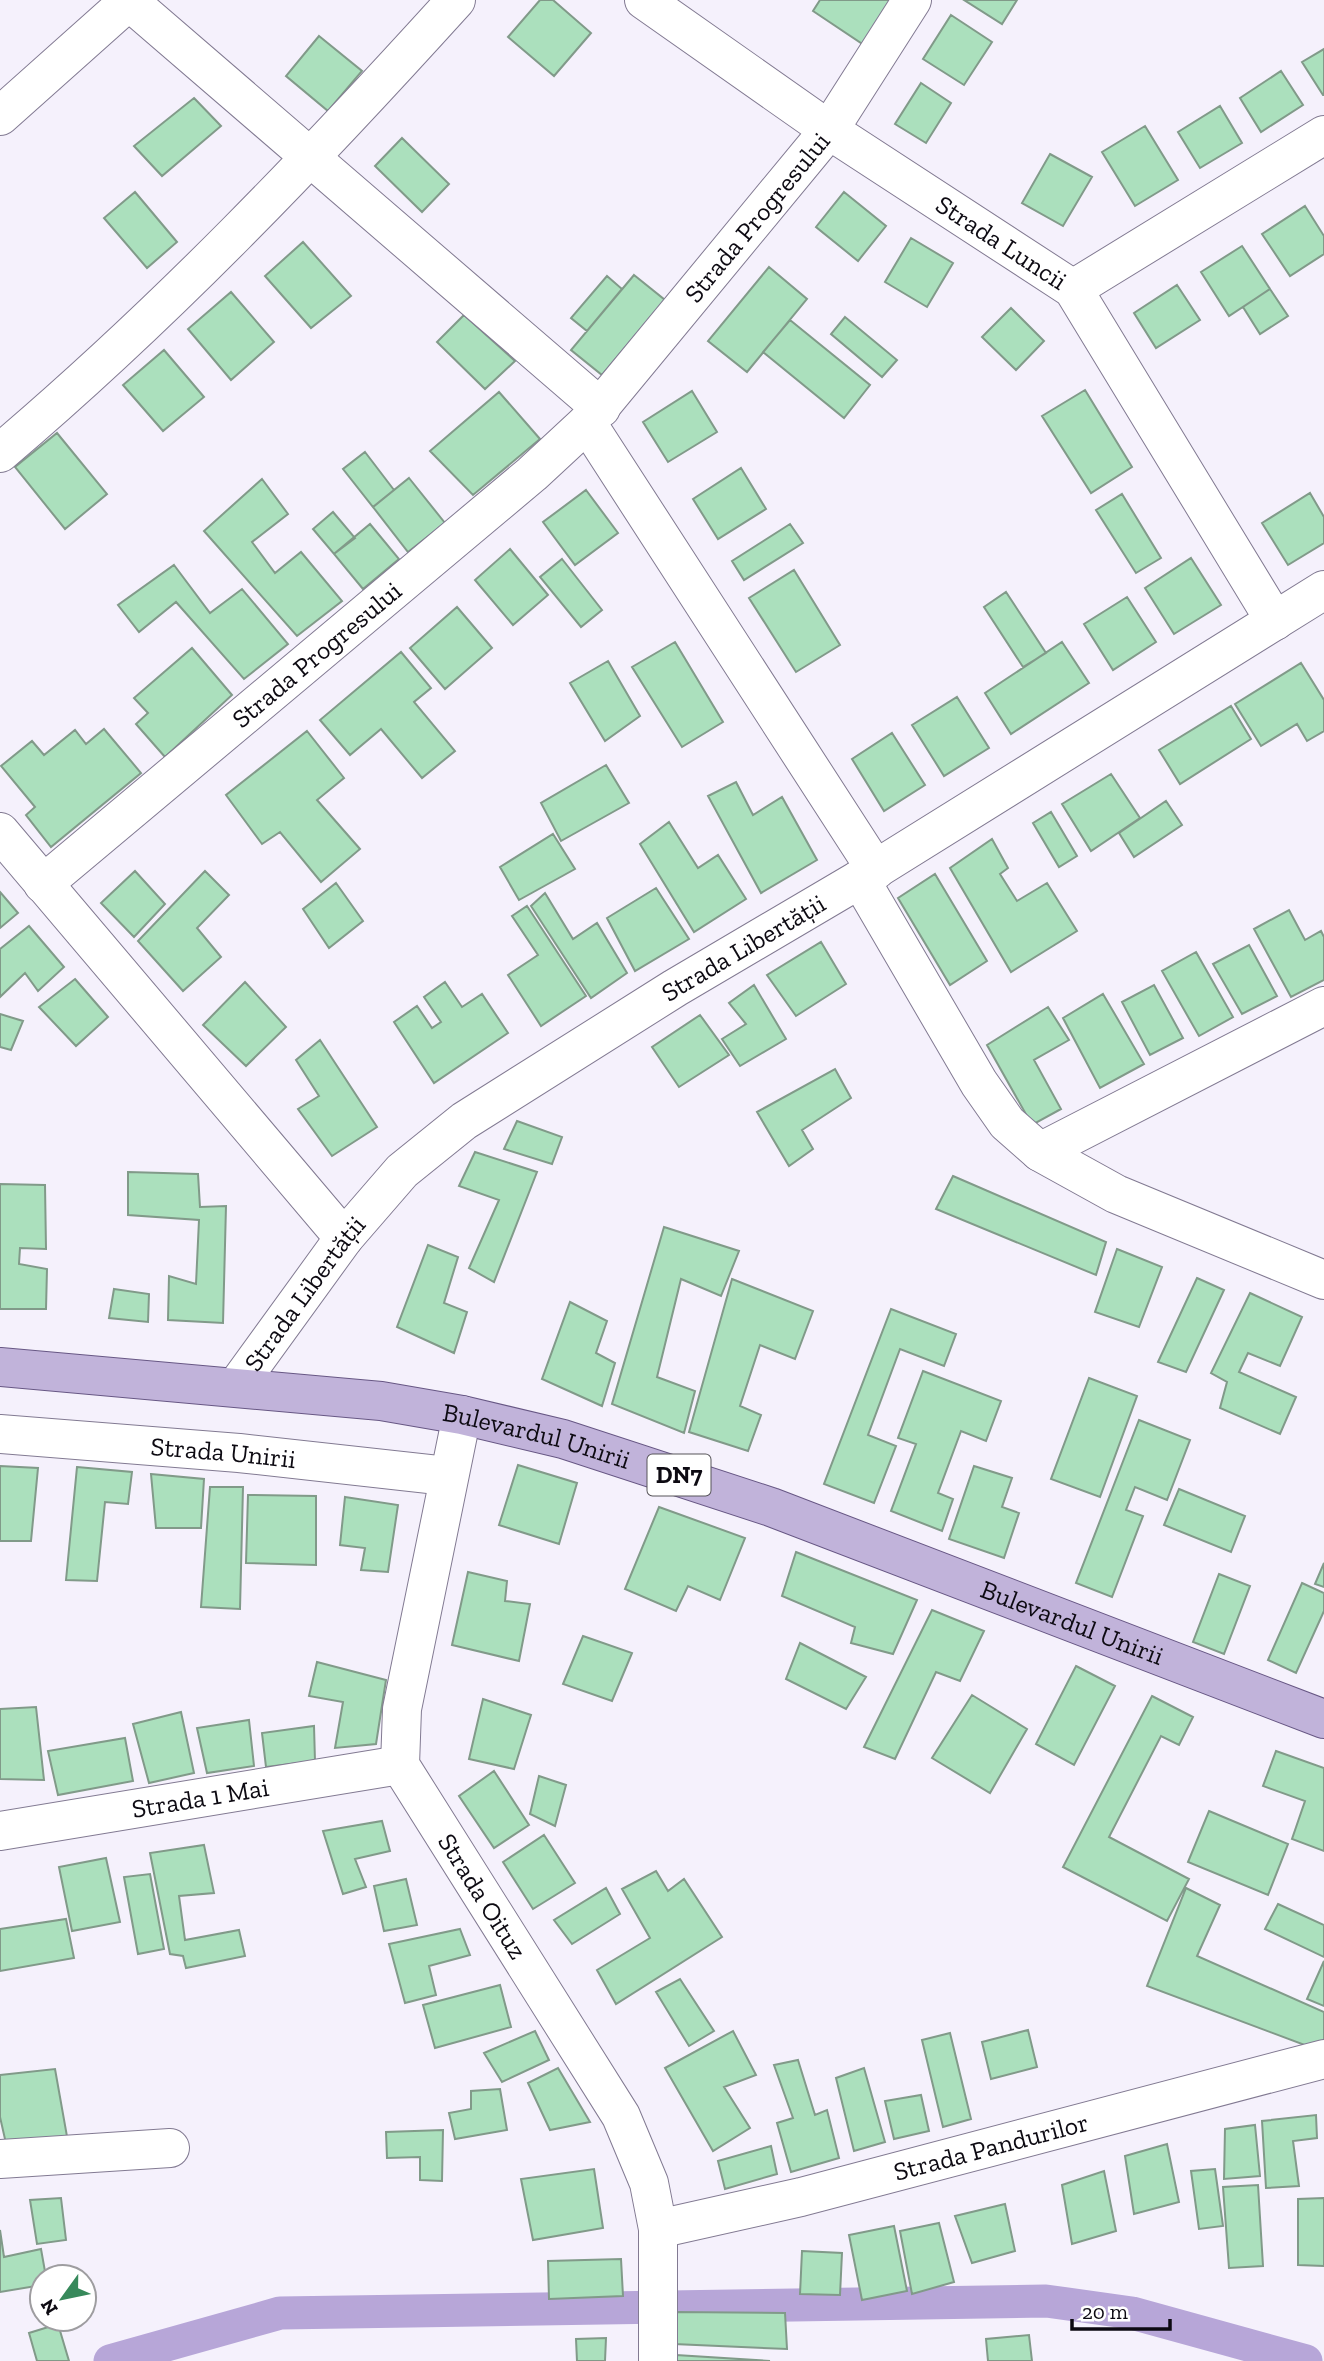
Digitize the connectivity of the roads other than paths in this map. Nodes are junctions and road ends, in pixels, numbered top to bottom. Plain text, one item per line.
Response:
1 (129, 0) edge
2 (456, 0) edge
3 (643, 0) edge
4 (912, 0) edge
5 (0, 116) edge
6 (828, 130) junction
7 (1324, 135) edge
8 (312, 159) junction
9 (1073, 289) junction
10 (594, 415) junction
11 (0, 453) edge
12 (1322, 594) edge
13 (1275, 621) junction
14 (0, 832) edge
15 (868, 874) junction
16 (43, 884) junction
17 (1324, 1006) edge
18 (1040, 1152) junction
19 (344, 1238) junction
20 (1324, 1280) edge
21 (0, 1367) edge
22 (236, 1387) junction
23 (462, 1415) junction
24 (0, 1434) edge
25 (447, 1476) junction
26 (1324, 1719) edge
27 (400, 1765) junction
28 (0, 1831) edge
29 (1324, 2059) edge
30 (170, 2148) dead end
31 (0, 2159) edge
32 (658, 2229) junction
33 (659, 2346) edge

1 - 5 street
1 - 8 street
2 - 8 street
3 - 6 street, Strada Luncii
4 - 6 street, Strada Progresului
6 - 9 street, Strada Luncii
6 - 10 street, Strada Progresului
7 - 9 street
8 - 10 street
8 - 11 street
9 - 13 street, Strada Luncii
10 - 15 street
10 - 16 street, Strada Progresului
12 - 13 street, Strada Libertății
13 - 15 street, Strada Libertății
14 - 16 street
15 - 18 street
15 - 19 street, Strada Libertății
16 - 19 street
17 - 18 street
18 - 20 street
19 - 22 street, Strada Libertății
21 - 22 main road, Bulevardul Unirii / DN7
22 - 23 main road, Bulevardul Unirii / DN7
23 - 25 street
23 - 26 main road, Bulevardul Unirii / DN7
24 - 25 street, Strada Unirii
25 - 27 street
27 - 28 street, Strada 1 Mai
27 - 32 street, Strada Oituz
29 - 32 street, Strada Pandurilor
30 - 31 street
32 - 33 street, Strada Oituz

